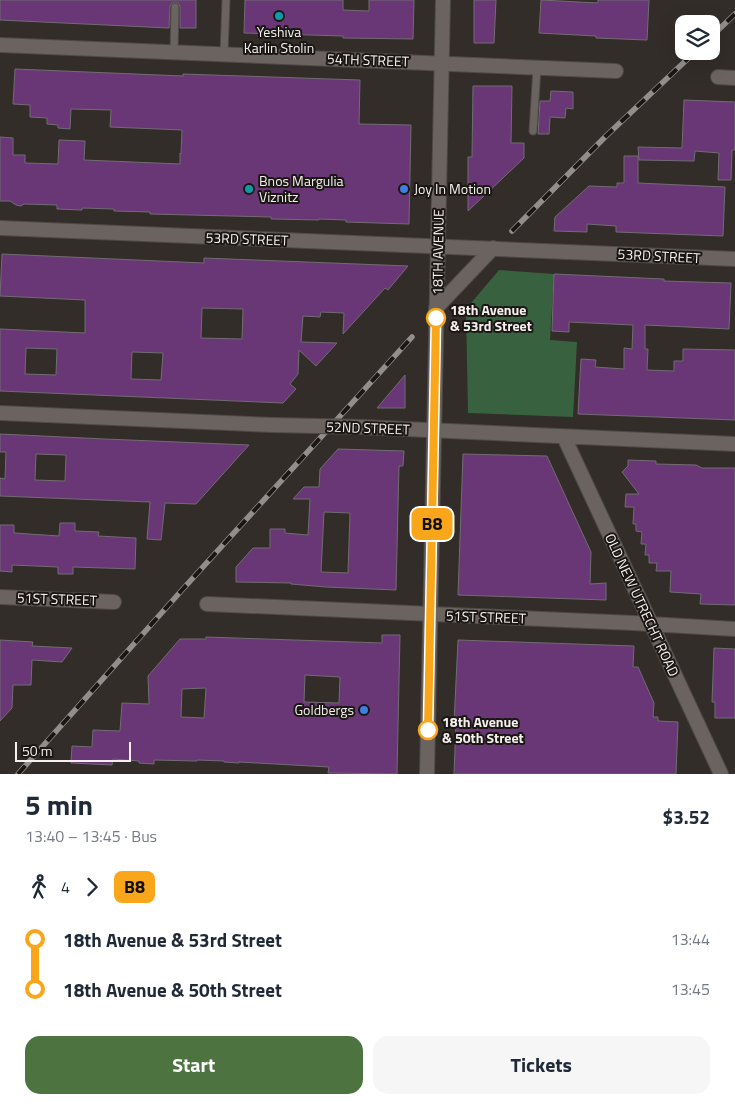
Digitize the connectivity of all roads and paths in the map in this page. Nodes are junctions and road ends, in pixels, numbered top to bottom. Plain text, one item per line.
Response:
1 (226, 0) edge
2 (443, 0) edge
3 (175, 8) dead end
4 (0, 45) edge
5 (174, 52) junction
6 (224, 54) junction
7 (441, 63) junction
8 (537, 68) junction
9 (616, 72) dead end
10 (718, 77) dead end
11 (735, 78) edge
12 (533, 131) dead end
13 (0, 228) edge
14 (438, 247) junction
15 (493, 248) junction
16 (735, 259) edge
17 (436, 308) junction
18 (0, 413) edge
19 (434, 430) junction
20 (564, 437) junction
21 (735, 444) edge
22 (0, 597) edge
23 (114, 602) dead end
24 (207, 604) dead end
25 (430, 614) junction
26 (651, 624) junction
27 (735, 629) edge
28 (427, 774) edge
29 (720, 774) edge

1 - 6 lane
2 - 7 street, 18TH AVENUE
3 - 5 lane
4 - 5 street, 54TH STREET
5 - 6 street, 54TH STREET
6 - 7 street, 54TH STREET
7 - 8 street, 54TH STREET
7 - 14 street, 18TH AVENUE
8 - 9 street, 54TH STREET
8 - 12 lane
10 - 11 street
13 - 14 street, 53RD STREET
14 - 15 street, 53RD STREET
14 - 17 street, 18TH AVENUE
15 - 16 street, 53RD STREET
15 - 17 street
17 - 19 street, 18TH AVENUE
18 - 19 street, 52ND STREET, bridge
19 - 20 street, 52ND STREET
19 - 25 street, 18TH AVENUE
20 - 21 street, 52ND STREET
20 - 26 street, OLD NEW UTRECHT ROAD
22 - 23 street, 51ST STREET
24 - 25 street, 51ST STREET
25 - 26 street, 51ST STREET
25 - 28 street, 18TH AVENUE
26 - 27 street, 51ST STREET
26 - 29 street, OLD NEW UTRECHT ROAD

